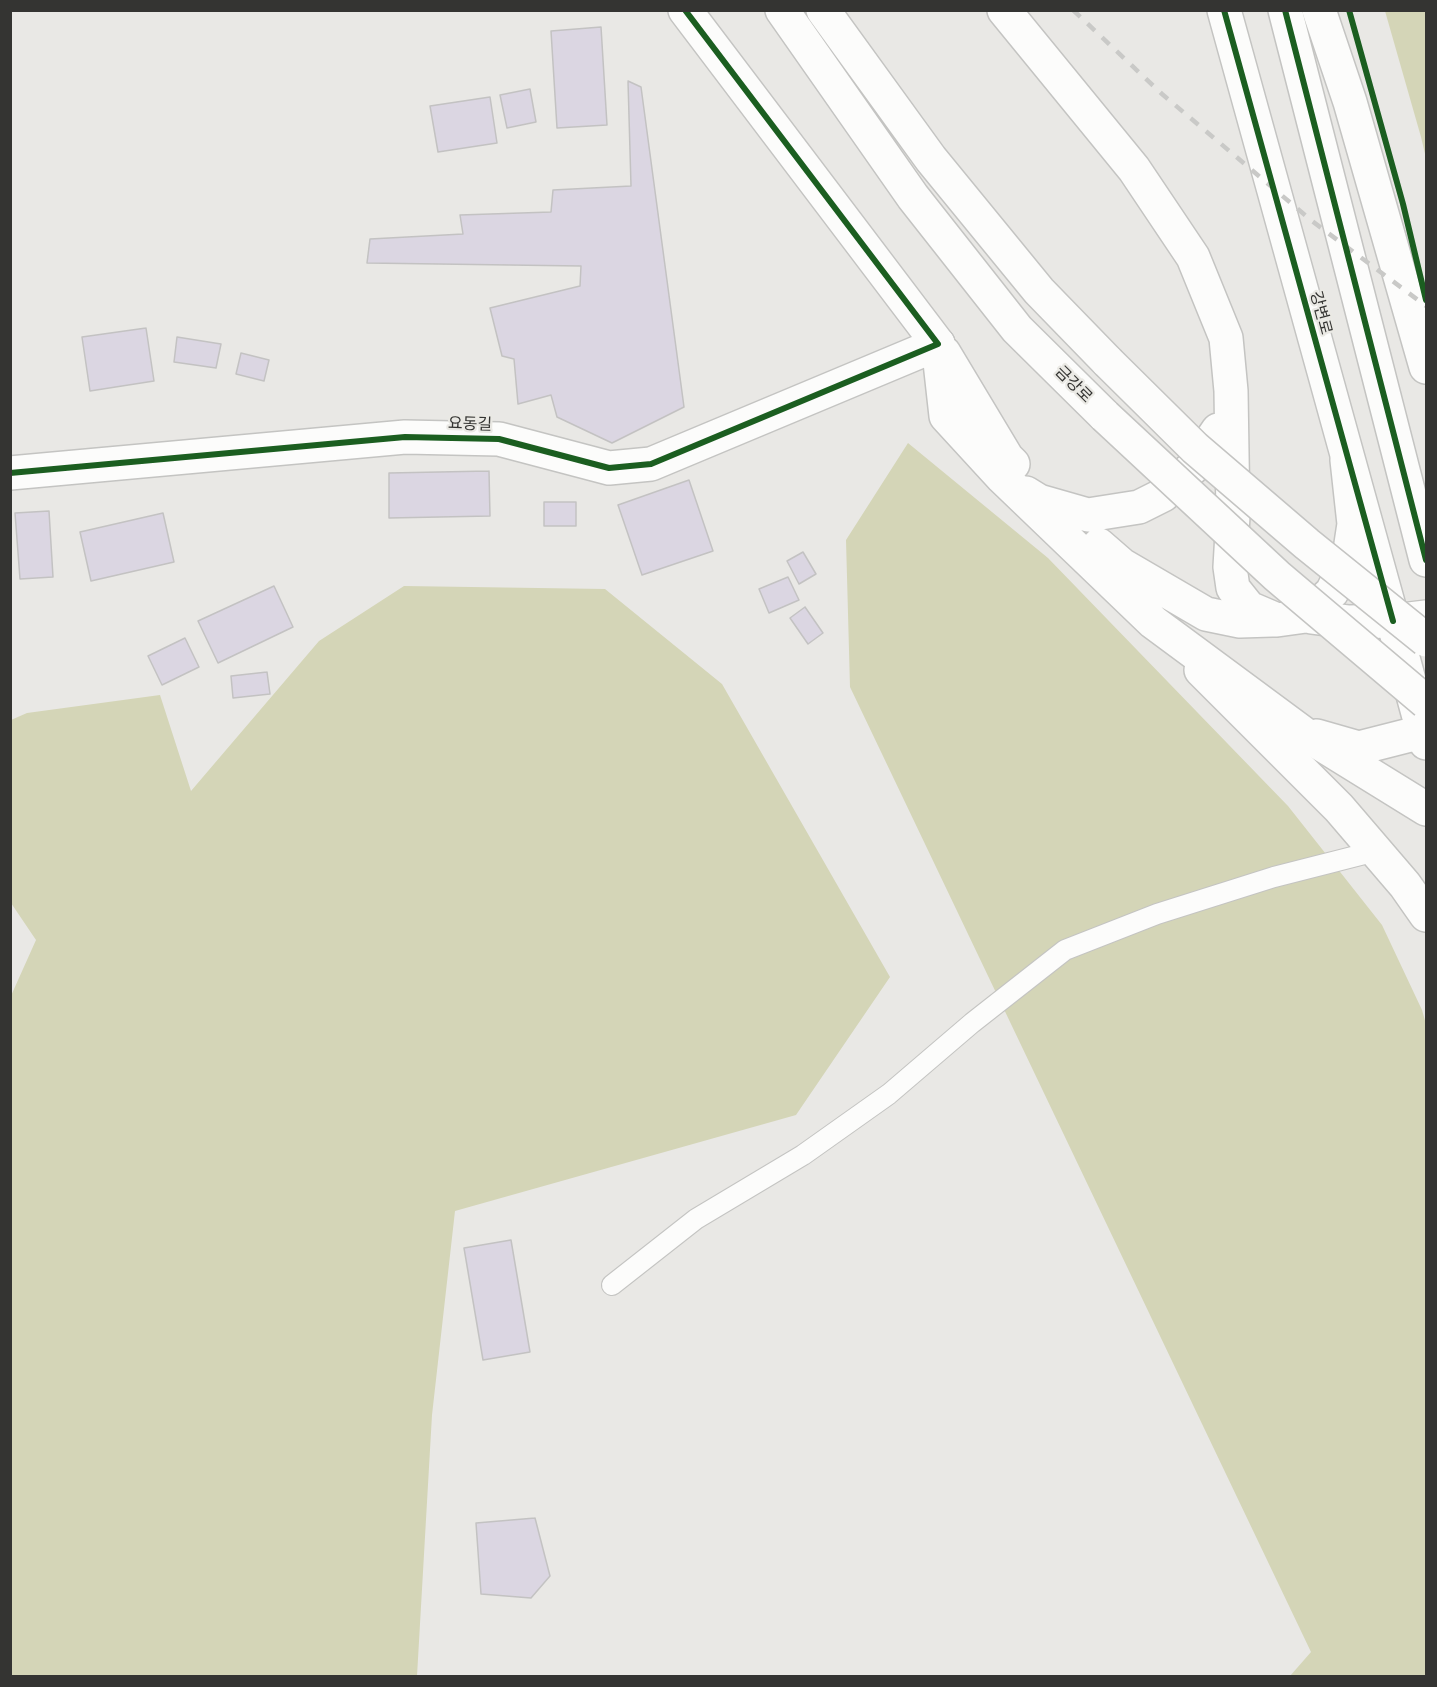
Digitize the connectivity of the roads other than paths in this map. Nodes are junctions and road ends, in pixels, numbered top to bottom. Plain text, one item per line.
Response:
1 (685, 10) edge
2 (782, 10) edge
3 (823, 10) edge
4 (1004, 10) edge
5 (1224, 10) edge
6 (1285, 10) edge
7 (1319, 10) edge
8 (938, 344) junction
9 (1426, 367) edge
10 (1231, 391) junction
11 (1347, 460) junction
12 (10, 473) edge
13 (1002, 477) junction
14 (1058, 506) junction
15 (1426, 560) edge
16 (1426, 617) edge
17 (1291, 618) junction
18 (1393, 621) junction
19 (1153, 622) junction
20 (1426, 640) edge
21 (1425, 725) edge
22 (1303, 732) junction
23 (1426, 809) edge
24 (1376, 851) junction
25 (1426, 915) edge
26 (612, 1285) dead end

1 - 8 main road
2 - 21 main road, 금강로, bridge
3 - 20 main road, bridge
4 - 10 main road
5 - 11 main road, 강변로
6 - 15 main road
7 - 9 main road
8 - 12 main road, 요동길
8 - 13 main road
8 - 14 main road
10 - 14 main road
10 - 17 main road
11 - 17 main road
11 - 18 main road, 강변로
13 - 14 main road
13 - 19 main road
14 - 17 main road
16 - 18 main road
17 - 18 main road
18 - 21 main road, 강변로
19 - 22 main road
19 - 24 main road
21 - 22 main road
22 - 23 main road
24 - 25 main road
24 - 26 lane

